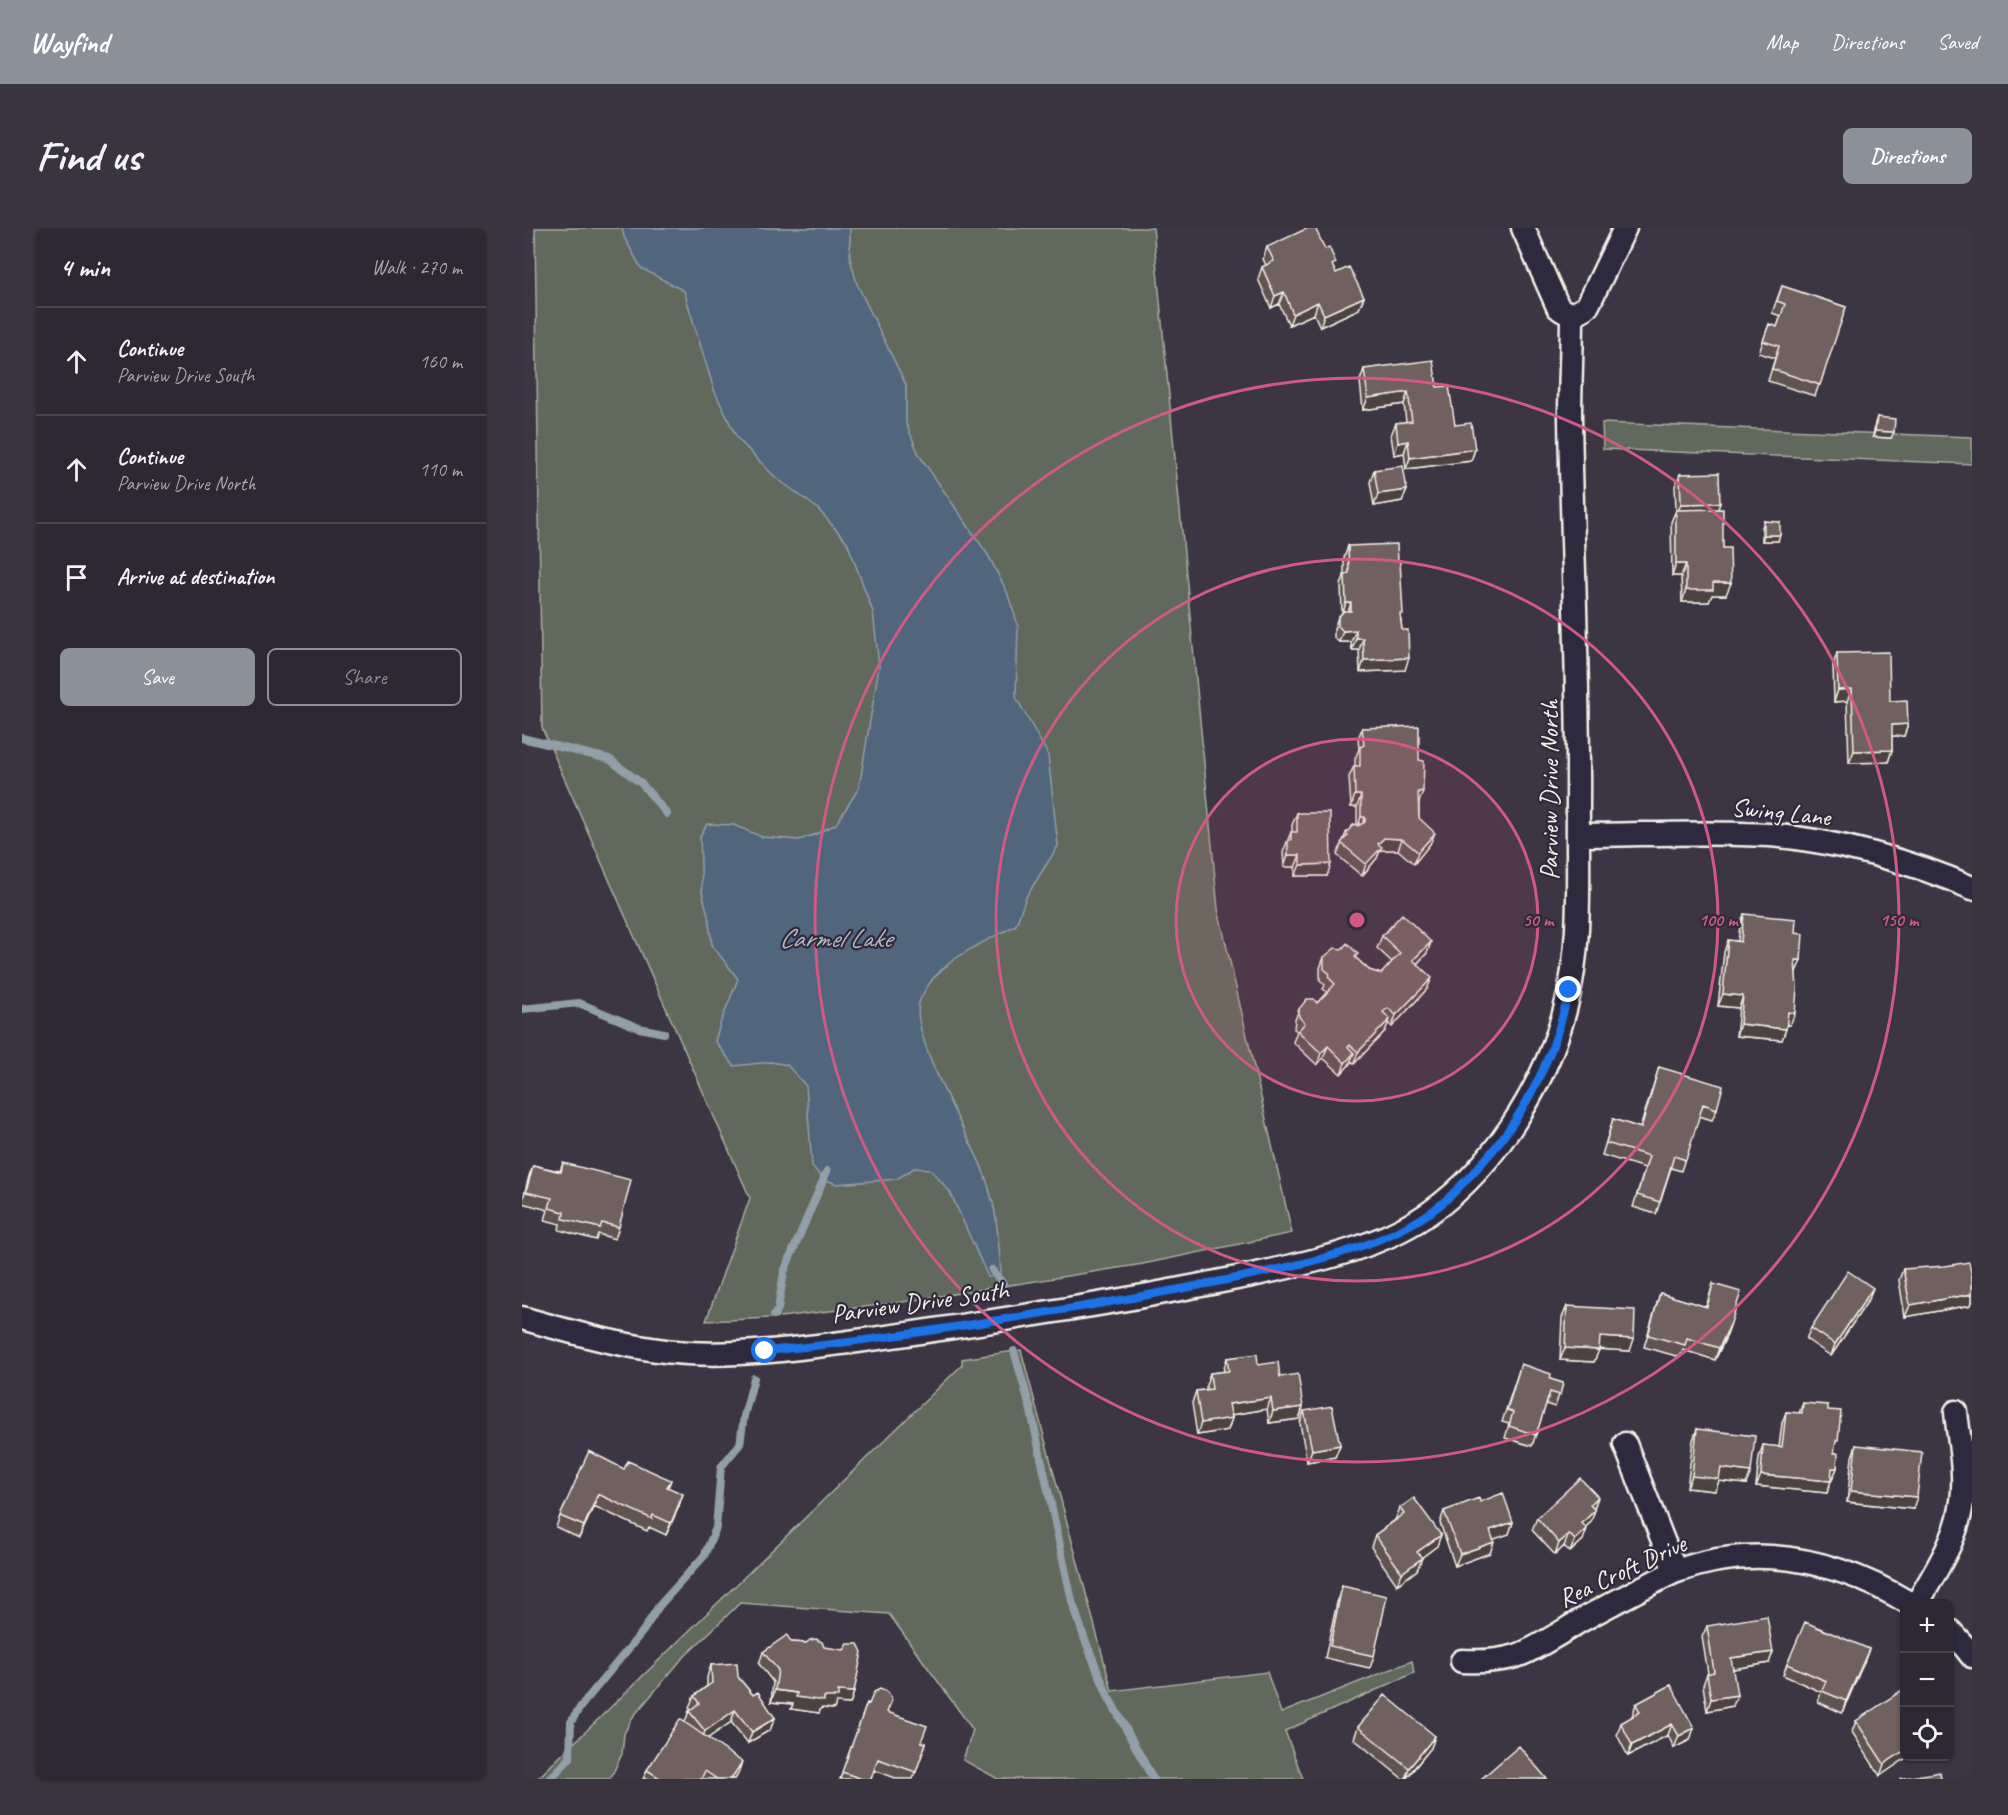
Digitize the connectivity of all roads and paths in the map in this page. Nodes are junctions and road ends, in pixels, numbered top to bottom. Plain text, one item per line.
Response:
1 (1523, 228) edge
2 (1625, 228) edge
3 (1576, 313) junction
4 (1578, 835) junction
5 (1972, 888) edge
6 (1324, 1257) joint
7 (522, 1318) edge
8 (1956, 1412) dead end
9 (1624, 1444) dead end
10 (1675, 1571) junction
11 (1903, 1599) edge
12 (1920, 1599) edge
13 (1954, 1635) edge
14 (1972, 1656) edge
15 (1462, 1661) dead end

1 - 3 street
2 - 3 street
3 - 4 street, Parview Drive North
4 - 5 street, Swing Lane
4 - 6 street, Parview Drive North
6 - 7 street, Parview Drive South
8 - 12 street
9 - 10 street
10 - 11 street, Rea Croft Drive
10 - 15 street, Rea Croft Drive
13 - 14 street

